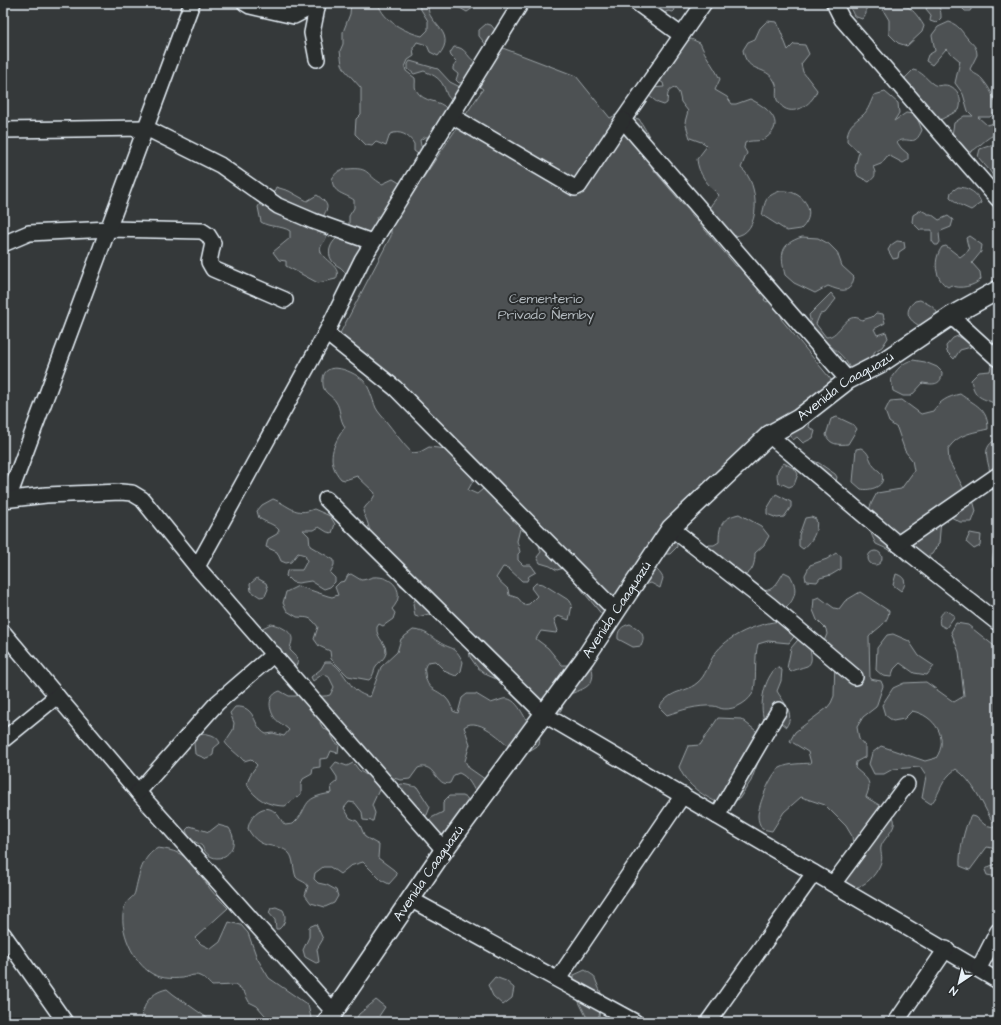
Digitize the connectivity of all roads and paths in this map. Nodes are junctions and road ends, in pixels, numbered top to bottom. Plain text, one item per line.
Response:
1 (192, 3) edge
2 (245, 3) edge
3 (521, 3) edge
4 (637, 3) edge
5 (704, 3) edge
6 (834, 3) edge
7 (318, 4) edge
8 (681, 35) junction
9 (317, 59) dead end
10 (452, 116) junction
11 (623, 120) junction
12 (146, 128) junction
13 (3, 130) edge
14 (996, 194) edge
15 (109, 230) junction
16 (372, 242) junction
17 (3, 244) edge
18 (998, 290) edge
19 (285, 300) dead end
20 (951, 316) junction
21 (326, 334) junction
22 (998, 359) edge
23 (848, 380) junction
24 (769, 435) junction
25 (998, 475) edge
26 (326, 499) dead end
27 (5, 500) edge
28 (671, 528) junction
29 (898, 544) junction
30 (197, 567) junction
31 (616, 610) junction
32 (998, 623) edge
33 (3, 632) edge
34 (274, 654) junction
35 (855, 677) dead end
36 (57, 696) junction
37 (779, 710) dead end
38 (545, 714) junction
39 (3, 740) edge
40 (907, 784) dead end
41 (138, 792) junction
42 (682, 795) junction
43 (717, 816) junction
44 (444, 850) junction
45 (814, 873) junction
46 (833, 884) junction
47 (410, 899) junction
48 (998, 932) edge
49 (3, 934) edge
50 (946, 949) junction
51 (979, 968) junction
52 (558, 979) junction
53 (998, 981) edge
54 (330, 1017) edge
55 (65, 1022) edge
56 (635, 1022) edge
57 (708, 1022) edge
58 (896, 1022) edge

1 - 12 street
2 - 7 street
3 - 10 street
4 - 8 street
5 - 8 street
6 - 14 street
7 - 9 street
8 - 11 street
10 - 11 street
10 - 16 street
11 - 23 street
12 - 13 street
12 - 15 street
12 - 16 street
15 - 17 street
15 - 19 street
15 - 27 street
16 - 21 street
18 - 20 street, Avenida Caaguazú
20 - 22 street
20 - 23 street, Avenida Caaguazú
21 - 30 street
21 - 31 street
23 - 24 street, Avenida Caaguazú
24 - 28 street, Avenida Caaguazú
24 - 29 street
25 - 29 street
26 - 38 street
27 - 30 street
28 - 31 street, Avenida Caaguazú
28 - 35 street
29 - 32 street
30 - 34 street
31 - 38 street, Avenida Caaguazú
33 - 36 street
34 - 41 street
34 - 44 street
36 - 39 street
36 - 41 street
37 - 43 street
38 - 42 street
38 - 44 street, Avenida Caaguazú
40 - 46 street
41 - 54 street
42 - 43 street
42 - 52 street
43 - 45 street
44 - 47 street, Avenida Caaguazú
45 - 46 street
45 - 57 street
46 - 50 street
47 - 52 street
47 - 54 street, Avenida Caaguazú
48 - 51 street
49 - 55 street
50 - 51 street
50 - 58 street
51 - 53 street
52 - 56 street

